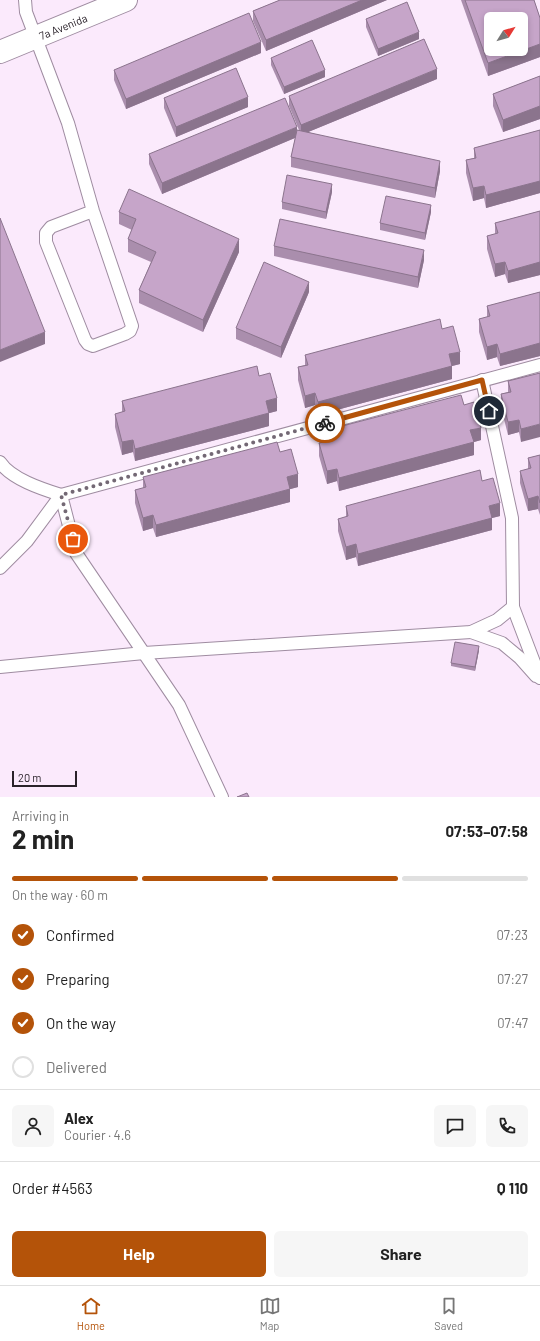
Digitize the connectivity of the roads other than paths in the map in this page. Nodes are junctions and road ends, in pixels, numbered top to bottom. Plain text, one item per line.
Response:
1 (25, 0) edge
2 (126, 0) edge
3 (36, 37) junction
4 (0, 52) edge
5 (93, 211) junction
6 (540, 365) edge
7 (482, 380) junction
8 (0, 462) edge
9 (61, 495) junction
10 (0, 568) edge
11 (513, 607) junction
12 (471, 632) junction
13 (144, 654) junction
14 (0, 667) edge
15 (540, 679) edge
16 (222, 797) edge

1 - 3 lane
2 - 3 main road, 7a Avenida
3 - 4 main road, 7a Avenida
3 - 5 lane
5 - 5 lane
6 - 7 lane
7 - 9 lane
7 - 11 lane
8 - 9 lane
9 - 10 lane
9 - 13 lane
11 - 12 lane
11 - 15 lane
12 - 13 lane
12 - 15 lane
13 - 14 lane
13 - 16 lane

